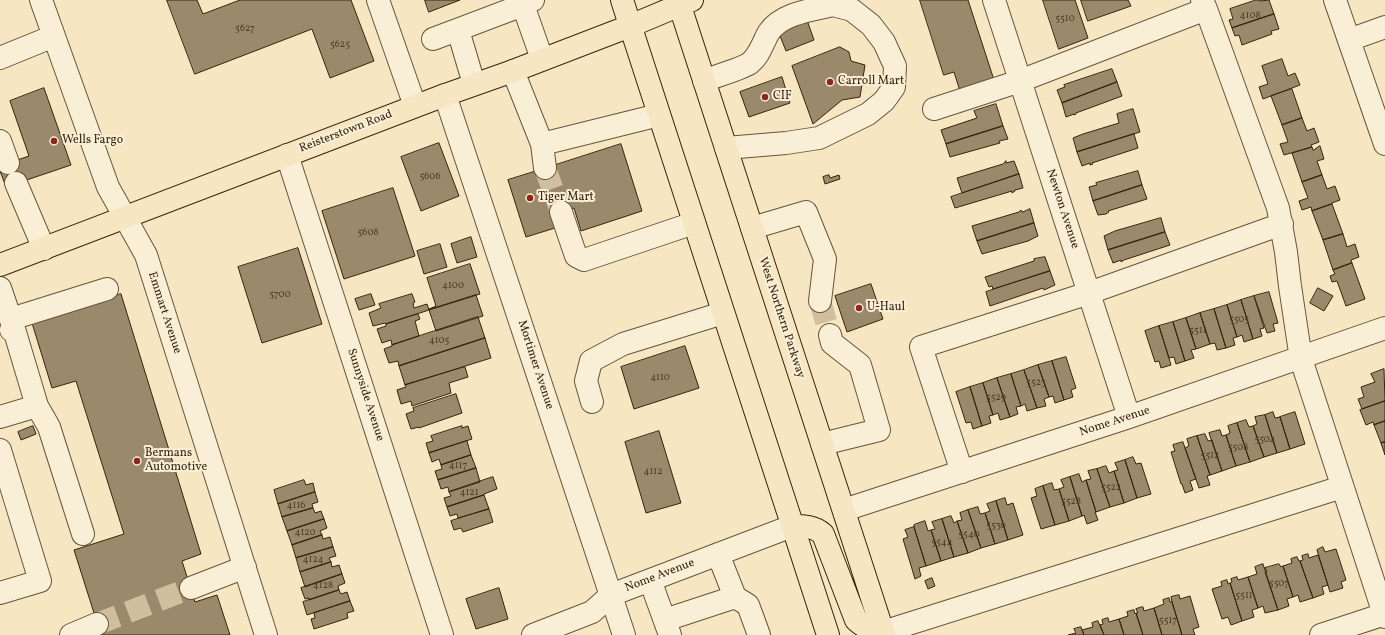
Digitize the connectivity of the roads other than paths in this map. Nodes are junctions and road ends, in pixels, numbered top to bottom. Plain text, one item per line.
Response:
1 (41, 0) edge
2 (378, 0) edge
3 (622, 0) edge
4 (994, 0) edge
5 (1335, 0) edge
6 (683, 2) edge
7 (832, 2) edge
8 (528, 3) edge
9 (1204, 5) edge
10 (630, 26) junction
11 (1385, 27) edge
12 (458, 30) junction
13 (54, 36) junction
14 (433, 39) dead end
15 (1349, 40) junction
16 (0, 58) edge
17 (542, 59) junction
18 (513, 71) junction
19 (704, 81) junction
20 (1020, 81) junction
21 (474, 84) junction
22 (445, 95) junction
23 (415, 106) junction
24 (934, 109) dead end
25 (659, 115) junction
26 (0, 141) edge
27 (542, 144) junction
28 (1385, 144) edge
29 (726, 148) junction
30 (287, 154) junction
31 (8, 163) dead end
32 (545, 168) tunnel mouth
33 (16, 183) dead end
34 (561, 212) tunnel mouth
35 (125, 218) junction
36 (694, 223) junction
37 (1282, 224) junction
38 (752, 228) junction
39 (44, 249) junction
40 (0, 265) edge
41 (0, 288) edge
42 (107, 289) dead end
43 (1089, 293) junction
44 (820, 302) tunnel mouth
45 (723, 312) junction
46 (8, 327) edge
47 (1385, 328) edge
48 (830, 335) tunnel mouth
49 (1301, 359) junction
50 (592, 402) dead end
51 (37, 406) junction
52 (1130, 417) junction
53 (0, 418) edge
54 (822, 444) junction
55 (0, 450) edge
56 (962, 472) junction
57 (1342, 486) junction
58 (844, 510) junction
59 (792, 526) junction
60 (83, 534) dead end
61 (718, 554) junction
62 (245, 567) junction
63 (650, 580) junction
64 (191, 588) tunnel mouth
65 (0, 593) edge
66 (611, 595) junction
67 (735, 597) junction
68 (1385, 615) edge
69 (97, 624) tunnel mouth
70 (667, 627) edge
71 (883, 633) edge
72 (71, 635) edge
73 (266, 635) edge
74 (442, 635) edge
75 (533, 635) edge
76 (624, 635) edge
77 (758, 635) edge
78 (828, 635) edge
79 (1321, 635) edge

1 - 13 street, Emmart Avenue
2 - 23 street
3 - 10 main road
4 - 20 street, Newton Avenue
5 - 15 street
6 - 10 main road, Reisterstown Road
6 - 19 main road, West Northern Parkway
7 - 19 street
7 - 29 street
8 - 12 street
8 - 17 street
9 - 20 street
9 - 37 street
10 - 17 main road, Reisterstown Road
10 - 25 main road
11 - 15 street
12 - 14 street
12 - 21 street
13 - 16 street
13 - 35 street, Emmart Avenue
15 - 28 street
17 - 18 main road, Reisterstown Road
18 - 21 main road, Reisterstown Road
18 - 27 street
19 - 29 main road, West Northern Parkway
20 - 24 street
20 - 43 street, Newton Avenue
21 - 22 main road, Reisterstown Road
22 - 23 main road, Reisterstown Road
22 - 66 street, Mortimer Avenue
23 - 30 main road, Reisterstown Road
25 - 27 street
25 - 36 main road
26 - 31 street
27 - 32 street
29 - 38 main road, West Northern Parkway
30 - 35 main road, Reisterstown Road
30 - 74 street, Sunnyside Avenue
33 - 39 street
34 - 36 street
35 - 39 main road, Reisterstown Road
35 - 62 street, Emmart Avenue
36 - 45 main road
37 - 43 street
37 - 49 street
38 - 44 street
38 - 54 main road, West Northern Parkway
39 - 40 main road, Reisterstown Road
41 - 46 street
42 - 46 street
43 - 52 street, Newton Avenue
43 - 56 street
45 - 50 street
45 - 59 main road
46 - 51 street
47 - 49 street, Nome Avenue
48 - 54 street
49 - 52 street, Nome Avenue
49 - 57 street
51 - 53 street
51 - 60 street
52 - 56 street, Nome Avenue
54 - 58 main road, West Northern Parkway
55 - 65 street
56 - 58 street, Nome Avenue
57 - 68 street
57 - 71 street
58 - 71 main road, West Northern Parkway
59 - 61 street, Nome Avenue
59 - 71 main road
59 - 78 main road
61 - 63 street, Nome Avenue
61 - 67 street
62 - 64 street
62 - 73 street, Emmart Avenue
63 - 66 street, Nome Avenue
63 - 70 street
66 - 75 street, Nome Avenue
66 - 76 street, Mortimer Avenue
67 - 70 street
67 - 77 street
68 - 79 street
69 - 72 street

